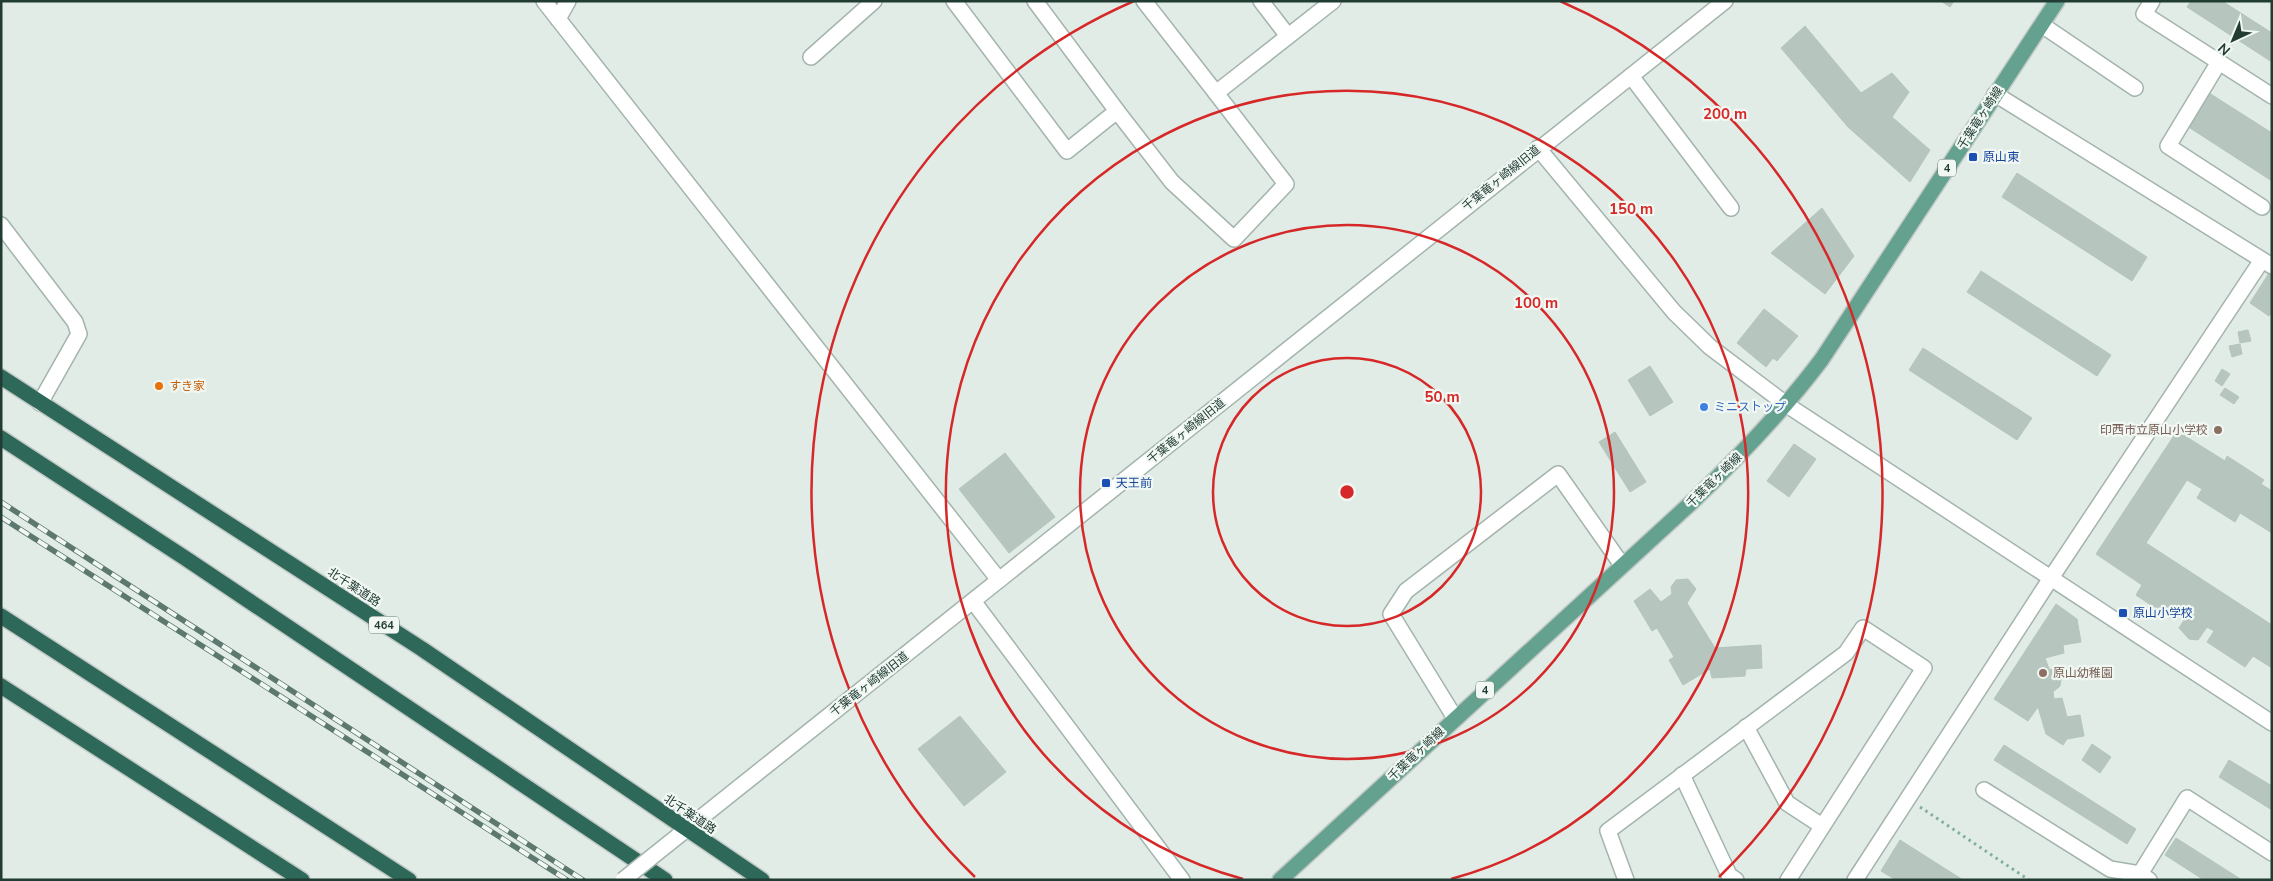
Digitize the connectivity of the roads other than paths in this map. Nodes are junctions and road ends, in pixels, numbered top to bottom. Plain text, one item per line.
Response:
1 (544, 1) edge
2 (568, 1) edge
3 (874, 1) edge
4 (954, 1) edge
5 (1035, 1) edge
6 (1144, 1) edge
7 (1261, 1) edge
8 (1333, 1) edge
9 (1725, 1) edge
10 (2057, 1) edge
11 (2152, 1) edge
12 (558, 19) junction
13 (2042, 25) junction
14 (1288, 36) junction
15 (811, 57) dead end
16 (2219, 62) junction
17 (1631, 76) junction
18 (2135, 88) dead end
19 (1216, 93) junction
20 (1995, 94) junction
21 (2272, 96) edge
22 (1117, 111) junction
23 (1538, 148) junction
24 (2262, 207) dead end
25 (1731, 208) dead end
26 (1, 224) edge
27 (2267, 263) edge
28 (1, 377) edge
29 (40, 403) junction
30 (1787, 405) junction
31 (1, 438) edge
32 (1622, 565) junction
33 (2051, 578) junction
34 (999, 580) junction
35 (973, 601) junction
36 (1, 616) edge
37 (1, 686) edge
38 (1454, 718) junction
39 (2272, 723) edge
40 (1746, 727) junction
41 (1682, 775) junction
42 (1984, 790) dead end
43 (1822, 826) junction
44 (685, 829) junction
45 (2272, 853) edge
46 (2144, 877) edge
47 (302, 880) edge
48 (409, 880) edge
49 (623, 880) edge
50 (665, 880) edge
51 (762, 880) edge
52 (1182, 880) edge
53 (1280, 880) edge
54 (1626, 880) edge
55 (1736, 880) edge
56 (1788, 880) edge
57 (1855, 880) edge

1 - 12 street
2 - 12 street
3 - 15 street
4 - 22 street
5 - 22 street
6 - 19 street
7 - 14 street
8 - 14 street
9 - 17 street, 千葉竜ヶ崎線旧道
10 - 13 main road, 千葉竜ヶ崎線 / 4
11 - 16 street
12 - 34 street
13 - 18 street
13 - 20 main road, 千葉竜ヶ崎線 / 4
14 - 19 street
16 - 21 street
16 - 24 street
17 - 23 street, 千葉竜ヶ崎線旧道
17 - 25 street
19 - 22 street
20 - 27 street
20 - 30 main road, 千葉竜ヶ崎線 / 4
23 - 30 street
23 - 34 street, 千葉竜ヶ崎線旧道
26 - 29 street
27 - 33 street
28 - 29 highway, 北千葉道路 / 464
29 - 44 highway, 北千葉道路 / 464
30 - 32 main road, 千葉竜ヶ崎線 / 4
30 - 33 street
31 - 50 highway
32 - 38 main road, 千葉竜ヶ崎線 / 4
32 - 38 street
33 - 39 street
33 - 57 street
34 - 35 street, 千葉竜ヶ崎線旧道
35 - 44 street, 千葉竜ヶ崎線旧道
35 - 52 street
36 - 48 highway
37 - 47 highway
38 - 53 main road, 千葉竜ヶ崎線 / 4
40 - 41 street
40 - 43 street
40 - 43 street
41 - 54 street
41 - 55 street
42 - 46 street
43 - 56 street
44 - 49 street, 千葉竜ヶ崎線旧道, bridge
44 - 51 highway, 北千葉道路 / 464
45 - 46 street

